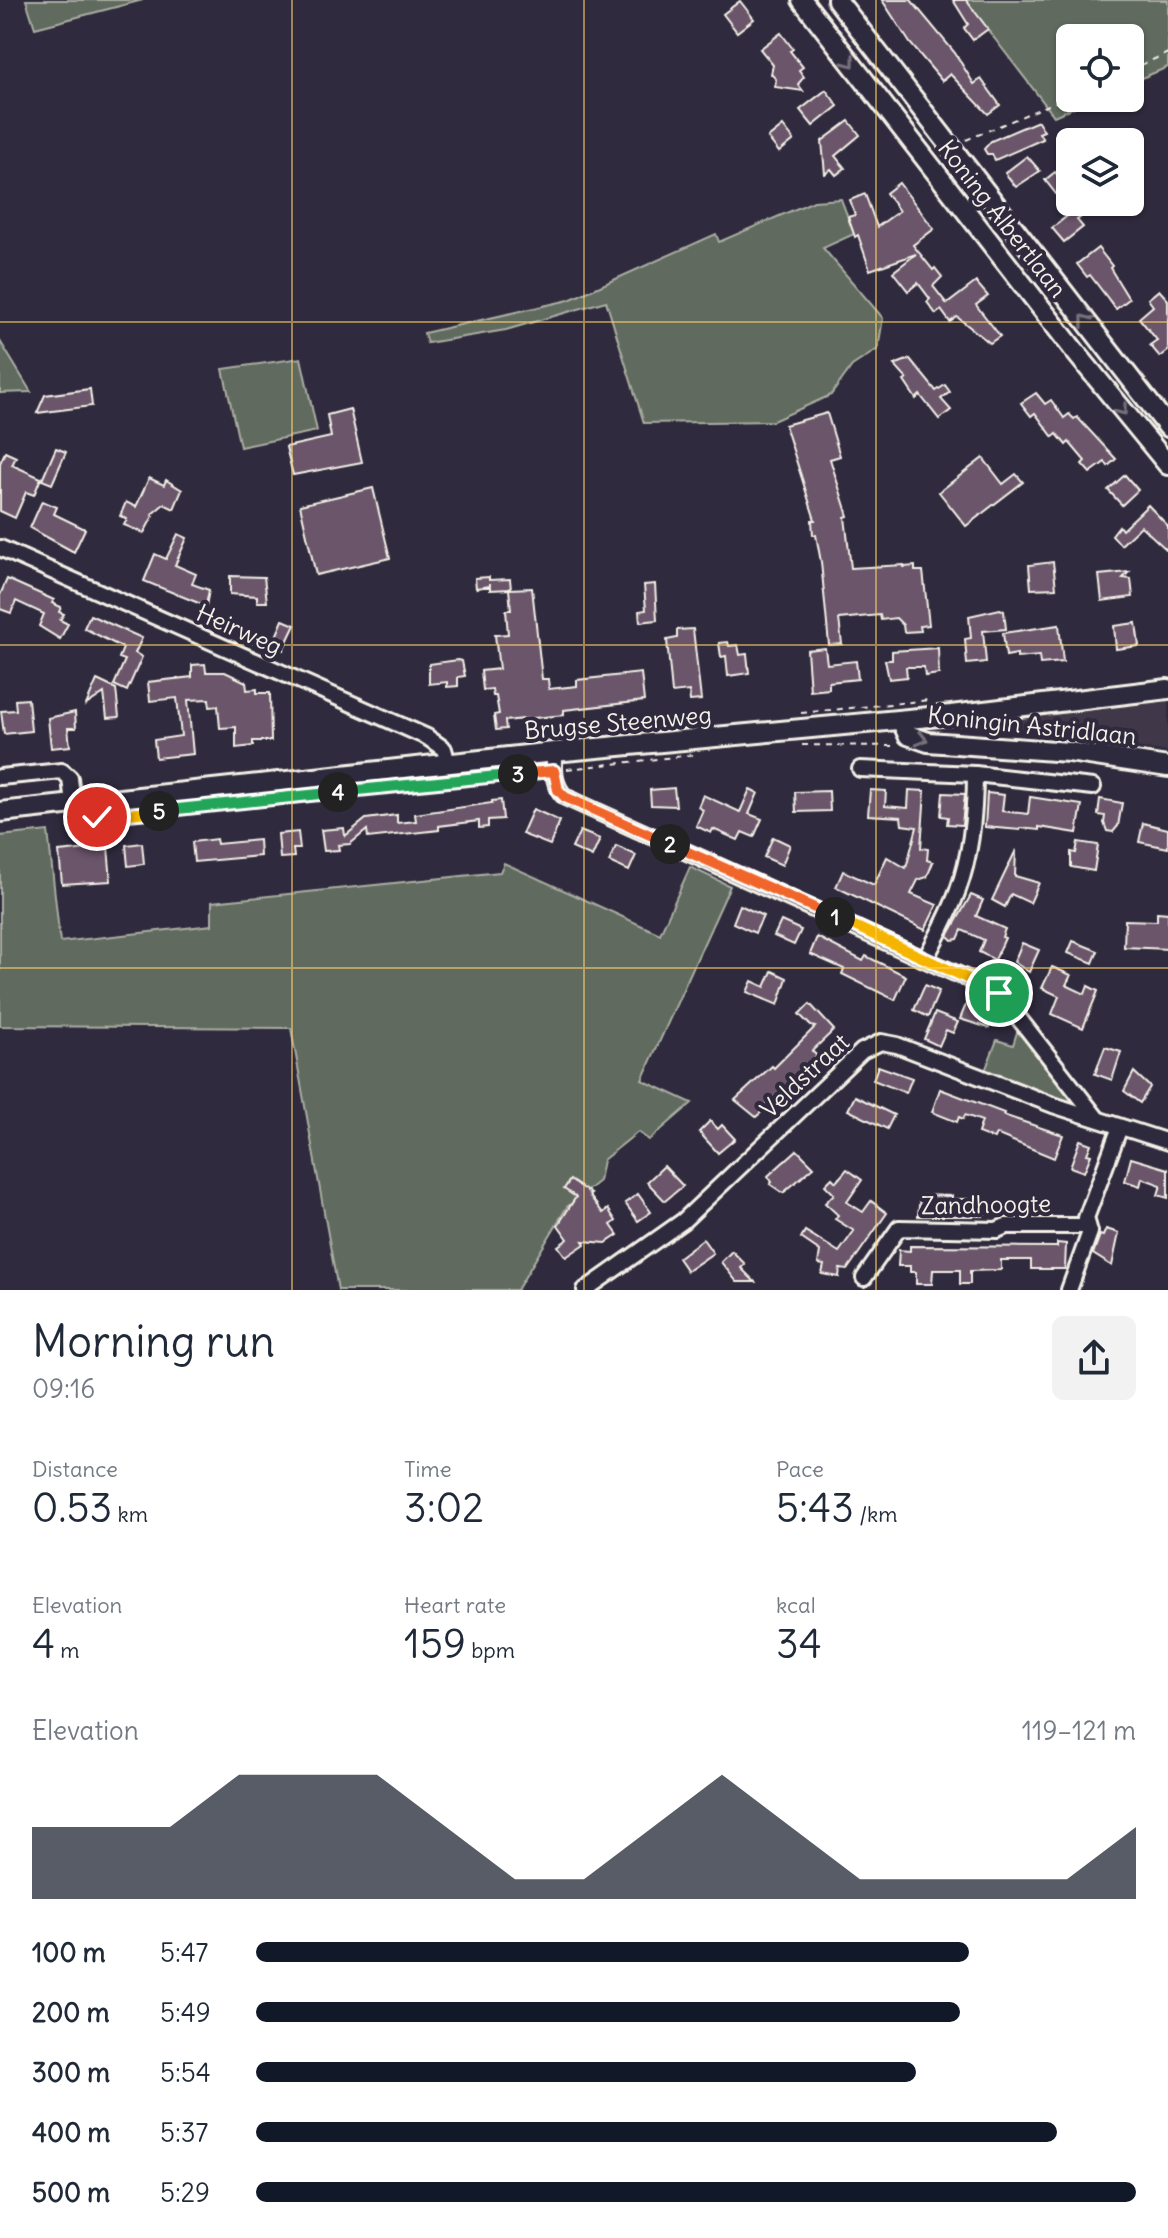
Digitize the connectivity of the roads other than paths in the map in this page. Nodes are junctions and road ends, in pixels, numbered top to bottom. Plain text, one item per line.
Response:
1 (802, 0) edge
2 (837, 0) edge
3 (1168, 427) edge
4 (1168, 465) edge
5 (0, 548) edge
6 (1168, 689) edge
7 (901, 720) junction
8 (554, 762) junction
9 (448, 764) junction
10 (1168, 767) edge
11 (860, 769) dead end
12 (975, 774) junction
13 (0, 777) edge
14 (1093, 787) dead end
15 (73, 804) junction
16 (0, 812) edge
17 (926, 958) junction
18 (1096, 1118) junction
19 (1120, 1127) junction
20 (1168, 1142) edge
21 (1087, 1226) junction
22 (864, 1278) dead end
23 (585, 1290) edge
24 (1069, 1290) edge

1 -> 4 main road, Koning Albertlaan
3 -> 2 main road, Koning Albertlaan
5 - 9 street, Heirweg
6 - 7 main road, Brugse Steenweg
7 - 8 main road, Brugse Steenweg
7 -> 10 main road, Koningin Astridlaan
8 - 9 main road, Brugse Steenweg
8 - 17 street
9 - 15 main road, Brugse Steenweg
11 - 12 street
12 - 14 street
12 - 17 street
13 - 15 street
15 - 16 main road, Brugse Steenweg
17 - 18 street
18 - 19 street, Veldstraat
18 - 23 street, Veldstraat
19 - 20 street, Veldstraat
19 - 21 street, Zandhoogte
21 - 22 street, Zandhoogte
21 - 24 street, Zandhoogte

